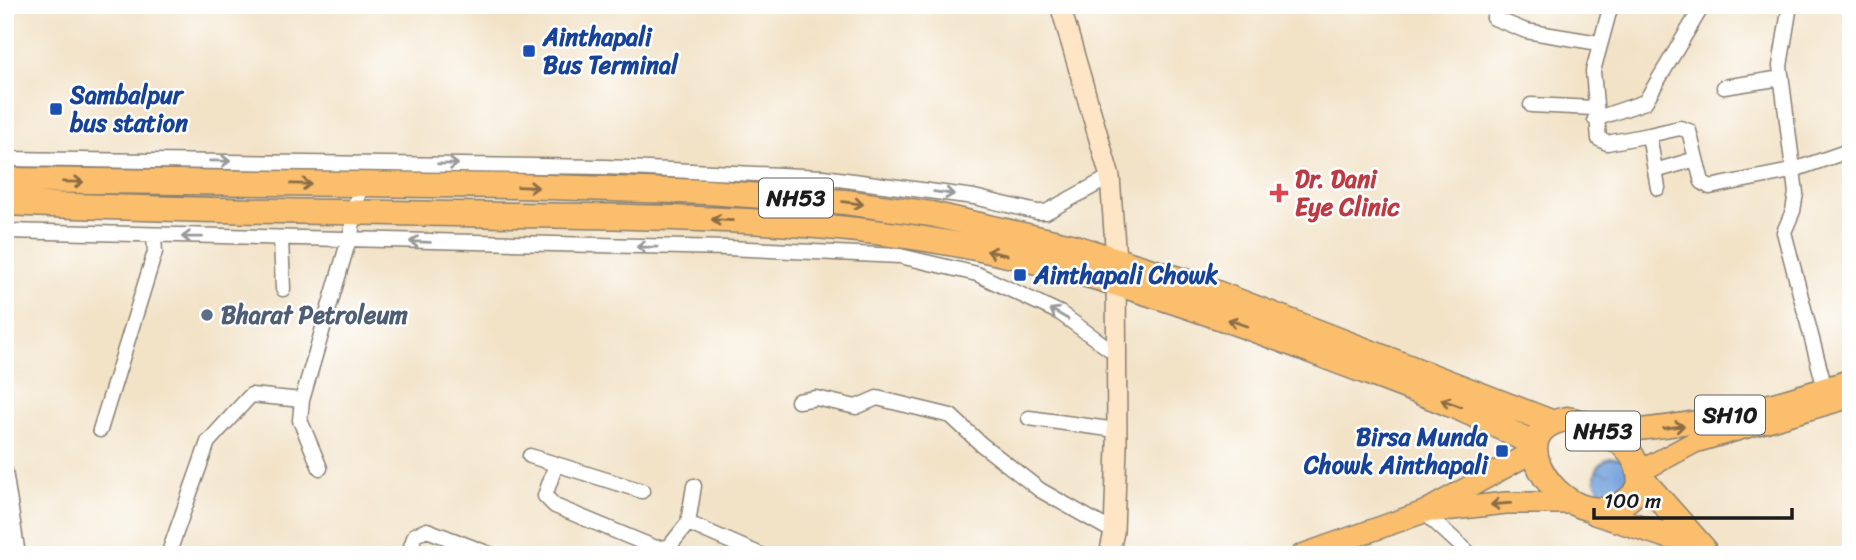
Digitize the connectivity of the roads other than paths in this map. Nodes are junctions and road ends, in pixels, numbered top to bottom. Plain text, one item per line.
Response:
1 (1060, 5) edge
2 (1611, 5) edge
3 (1703, 5) edge
4 (1790, 5) edge
5 (1494, 18) dead end
6 (1599, 43) junction
7 (1782, 78) junction
8 (1724, 87) dead end
9 (1531, 105) dead end
10 (1595, 113) junction
11 (1648, 135) junction
12 (1851, 150) edge
13 (5, 159) edge
14 (1696, 159) junction
15 (1655, 170) junction
16 (1791, 171) junction
17 (365, 174) junction
18 (1110, 177) junction
19 (5, 180) edge
20 (1658, 188) dead end
21 (5, 204) edge
22 (353, 211) junction
23 (5, 231) edge
24 (153, 236) junction
25 (281, 239) junction
26 (348, 240) junction
27 (1116, 271) junction
28 (284, 289) dead end
29 (1115, 353) junction
30 (1851, 380) edge
31 (1825, 389) junction
32 (1851, 397) edge
33 (302, 400) junction
34 (798, 401) dead end
35 (1029, 418) dead end
36 (1551, 422) junction
37 (100, 430) dead end
38 (1116, 430) junction
39 (1606, 432) junction
40 (1534, 448) junction
41 (530, 456) dead end
42 (556, 464) junction
43 (320, 468) dead end
44 (5, 471) edge
45 (1640, 475) junction
46 (694, 486) dead end
47 (642, 491) dead end
48 (1569, 503) junction
49 (1424, 512) junction
50 (1594, 512) junction
51 (688, 523) junction
52 (1114, 532) junction
53 (1707, 551) edge
54 (18, 555) edge
55 (168, 555) edge
56 (408, 555) edge
57 (492, 555) edge
58 (761, 555) edge
59 (833, 555) edge
60 (849, 555) edge
61 (1109, 555) edge
62 (1302, 555) edge
63 (1471, 555) edge

1 - 18 main road
2 - 6 street
3 - 10 street
4 - 7 street
5 - 6 street
6 - 10 street
7 - 8 street
7 - 16 street
9 - 10 street
10 - 11 street
11 - 14 street
11 - 15 street
12 - 16 street
13 -> 17 street
14 - 15 street
14 - 16 street
15 - 20 street
16 - 31 street
17 -> 18 street
19 -> 17 highway, NH53
17 - 22 street
17 -> 27 highway, NH53
18 - 27 main road
21 - 22 highway, NH53
22 - 26 street
27 -> 22 highway, NH53
23 - 24 street
25 -> 24 street
24 - 37 street
25 - 26 street
25 - 28 street
29 -> 26 street
26 - 33 street
27 - 29 main road
27 - 36 highway, NH53
40 -> 27 highway, NH53
29 - 38 main road
30 - 31 main road, SH10
39 -> 31 main road, SH10
32 - 45 main road, SH10
33 - 43 street
33 - 55 street
34 - 52 street
35 - 38 street
36 - 39 highway, NH53
36 - 40 highway, NH53
38 - 52 main road
39 - 45 highway, NH53
40 - 48 highway, NH53
40 - 49 main road
41 - 42 street
42 - 47 street
42 - 51 street
44 - 54 street
45 - 50 highway, NH53
45 - 53 highway, NH53
46 - 51 street
48 -> 49 main road
48 - 50 highway, NH53
49 - 62 main road
49 - 63 street
50 - 53 highway, NH53
51 - 58 street
52 - 61 main road
56 - 57 street
59 - 60 street

